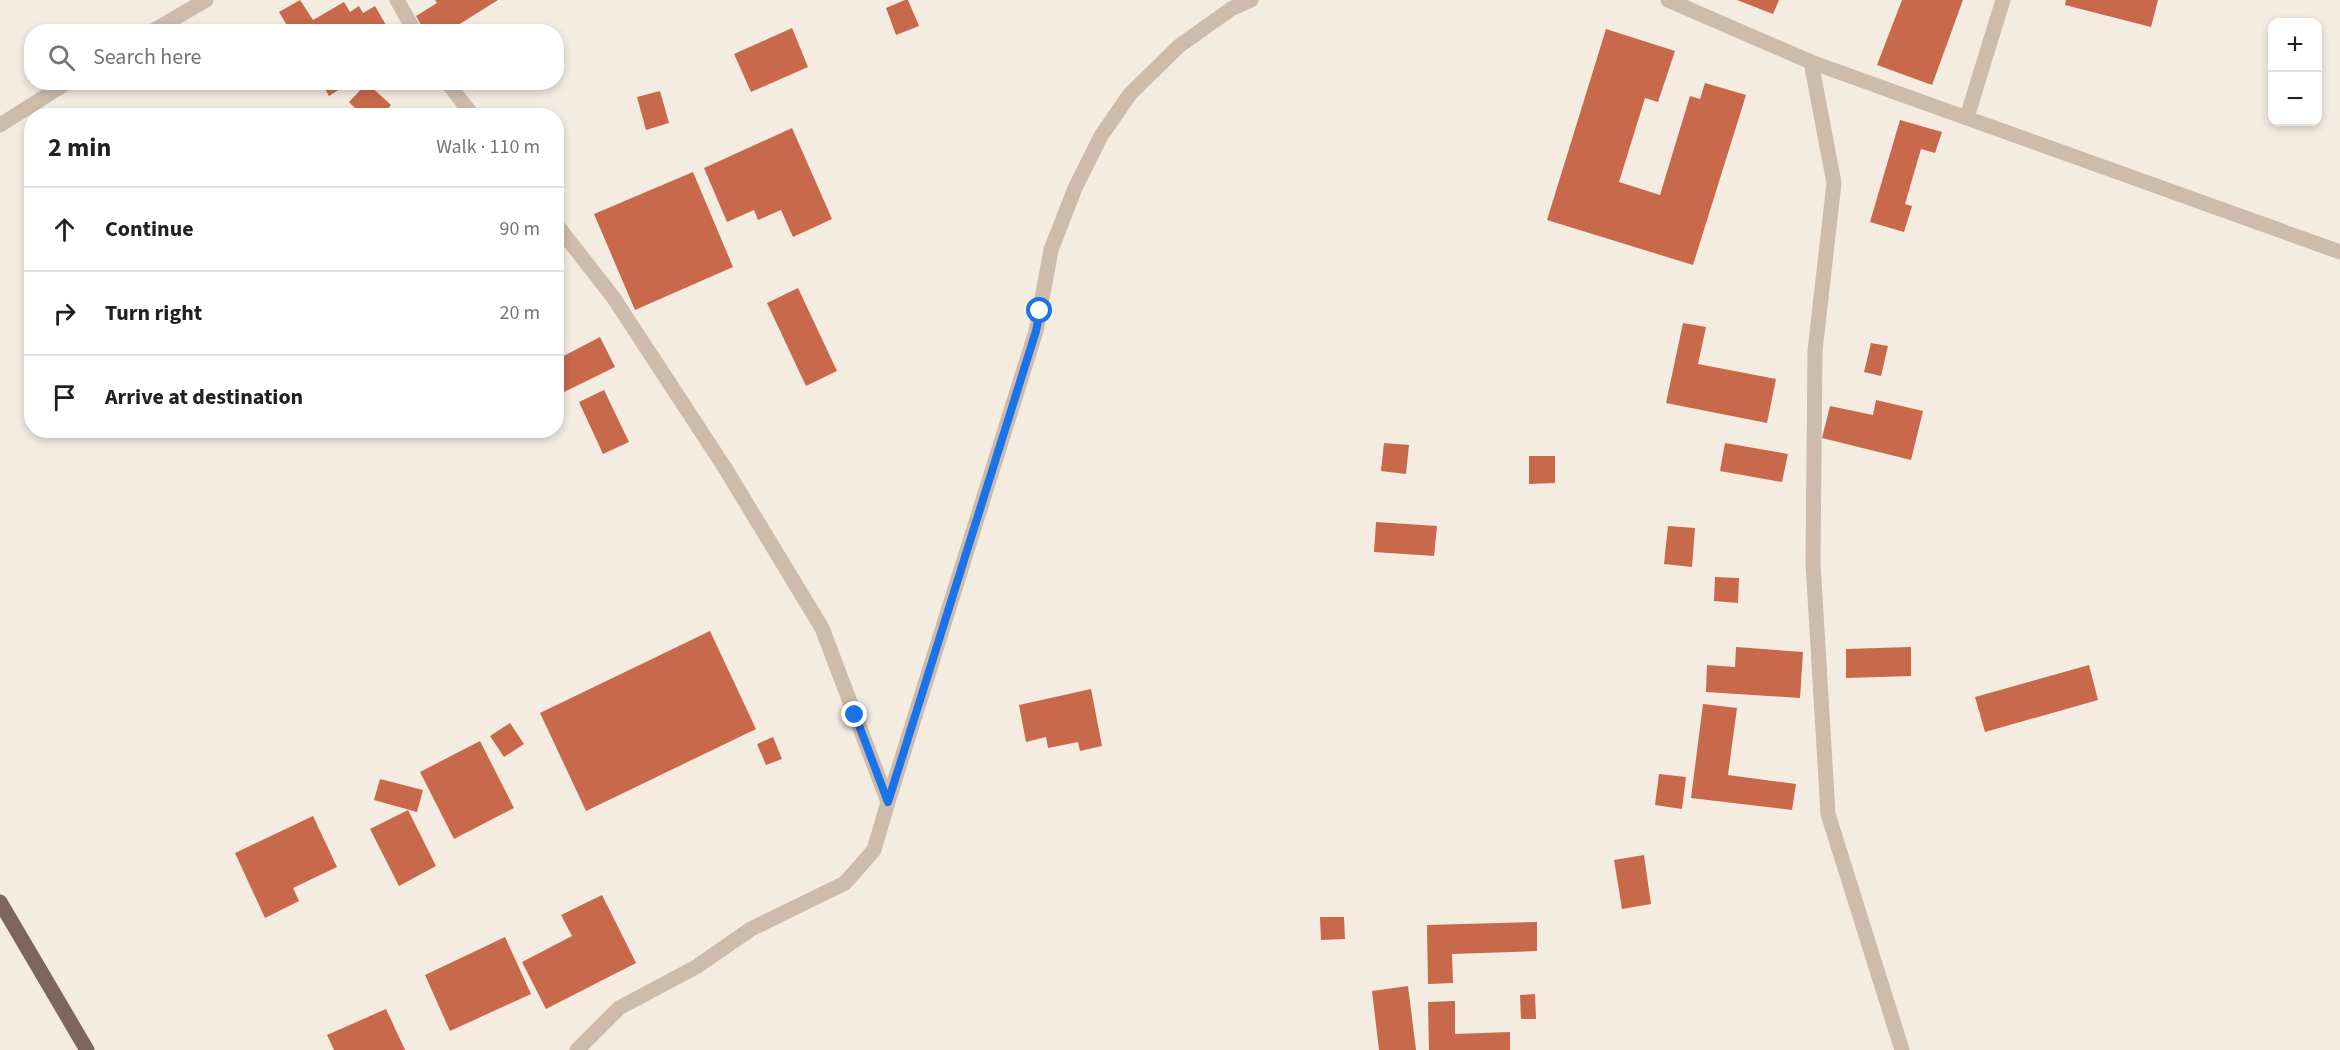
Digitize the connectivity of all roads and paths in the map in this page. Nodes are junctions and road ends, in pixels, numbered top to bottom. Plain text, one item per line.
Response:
1 (206, 0) edge
2 (397, 0) edge
3 (1251, 0) edge
4 (1668, 0) edge
5 (2003, 0) edge
6 (165, 24) edge
7 (410, 24) edge
8 (1811, 62) junction
9 (55, 90) edge
10 (453, 90) edge
11 (26, 108) edge
12 (466, 108) edge
13 (24, 109) edge
14 (1966, 117) junction
15 (0, 124) edge
16 (564, 234) edge
17 (2340, 252) edge
18 (888, 802) junction
19 (0, 902) edge
20 (87, 1050) edge
21 (577, 1050) edge
22 (1902, 1050) edge

1 - 6 street
2 - 7 street
3 - 18 street
4 - 8 street
5 - 14 street
8 - 14 street
8 - 22 street
9 - 11 street
10 - 12 street
13 - 15 street
14 - 17 street
16 - 18 street
18 - 21 street
19 - 20 main road

